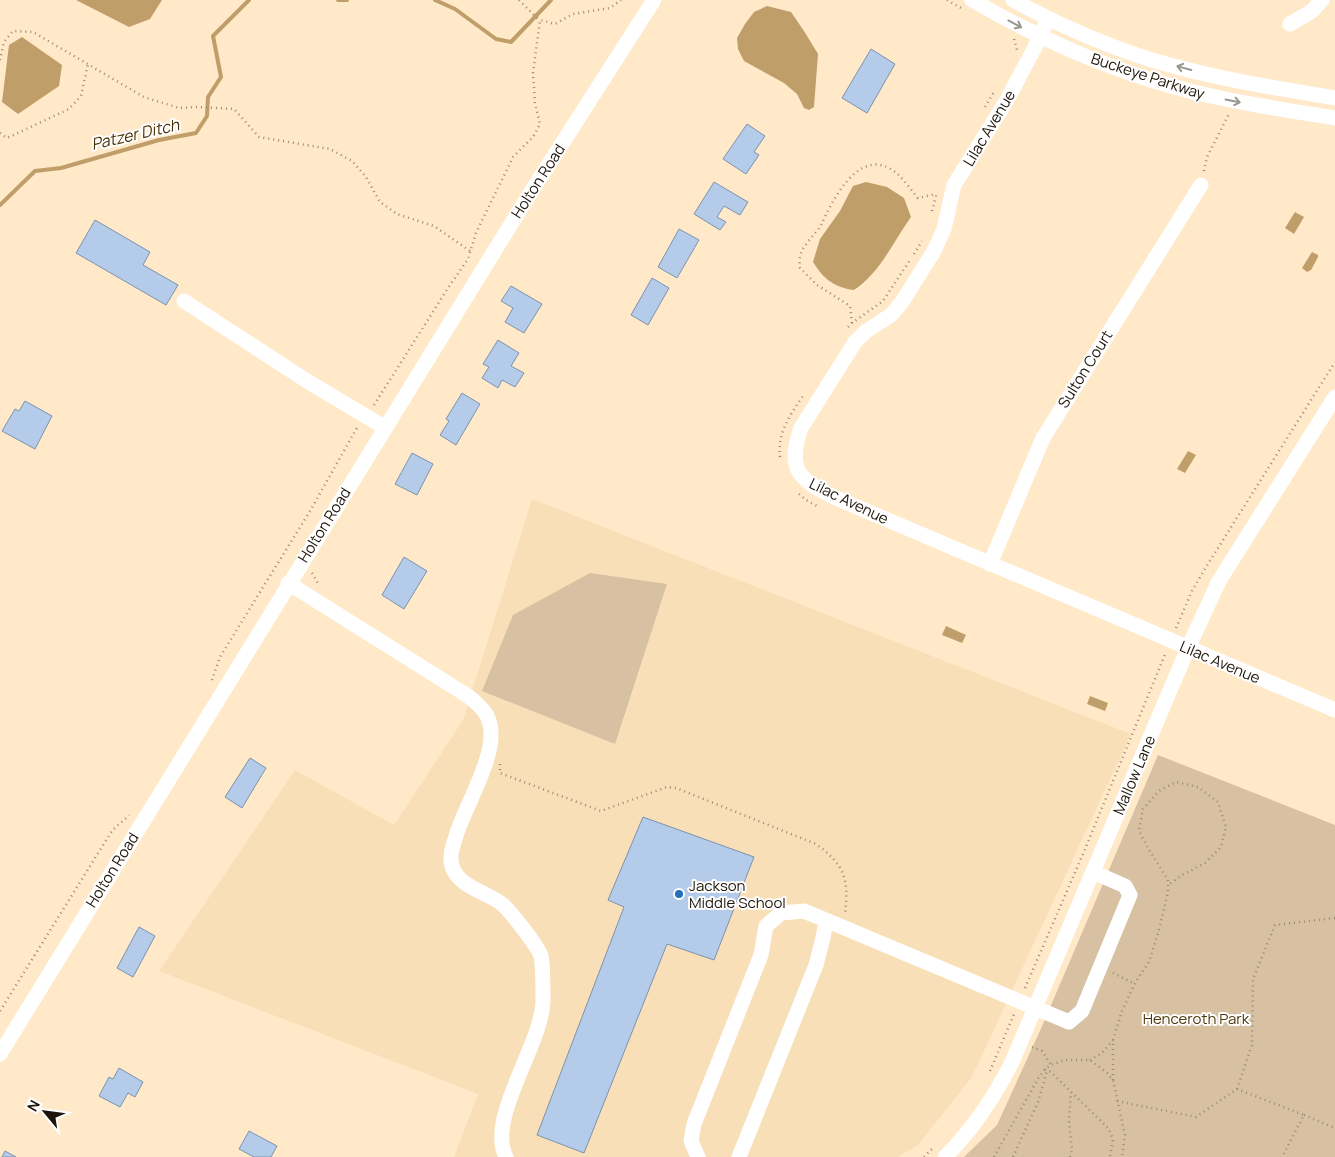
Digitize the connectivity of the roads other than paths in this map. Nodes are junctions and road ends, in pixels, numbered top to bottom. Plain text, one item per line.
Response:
1 (654, 0) edge
2 (972, 0) edge
3 (1012, 0) edge
4 (1322, 0) edge
5 (1048, 19) junction
6 (1290, 24) dead end
7 (1040, 37) junction
8 (1335, 98) edge
9 (1335, 118) edge
10 (1201, 185) road end
11 (184, 301) dead end
12 (1335, 397) edge
13 (384, 427) junction
14 (990, 564) junction
15 (288, 583) junction
16 (1188, 648) junction
17 (1335, 710) edge
18 (1093, 872) junction
19 (826, 921) junction
20 (1036, 1008) junction
21 (0, 1054) edge
22 (506, 1157) edge
23 (698, 1157) edge
24 (739, 1157) edge
25 (945, 1157) edge

1 - 13 street, Holton Road
2 -> 7 street, Buckeye Parkway
3 - 5 street, Buckeye Parkway
4 - 6 street
5 - 7 street, Lilac Avenue
8 -> 5 street, Buckeye Parkway
7 -> 9 street, Buckeye Parkway
7 - 14 street, Lilac Avenue
10 - 14 street, Sulton Court
11 - 13 street
12 - 16 street, Mallow Lane
13 - 15 street, Holton Road
14 - 16 street, Lilac Avenue
15 - 21 street, Holton Road
15 - 22 street
16 - 17 street, Lilac Avenue
16 - 18 street, Mallow Lane
18 - 20 street, Mallow Lane
18 - 20 street
19 - 20 street
19 - 23 street
19 - 24 street
20 - 25 street, Mallow Lane

